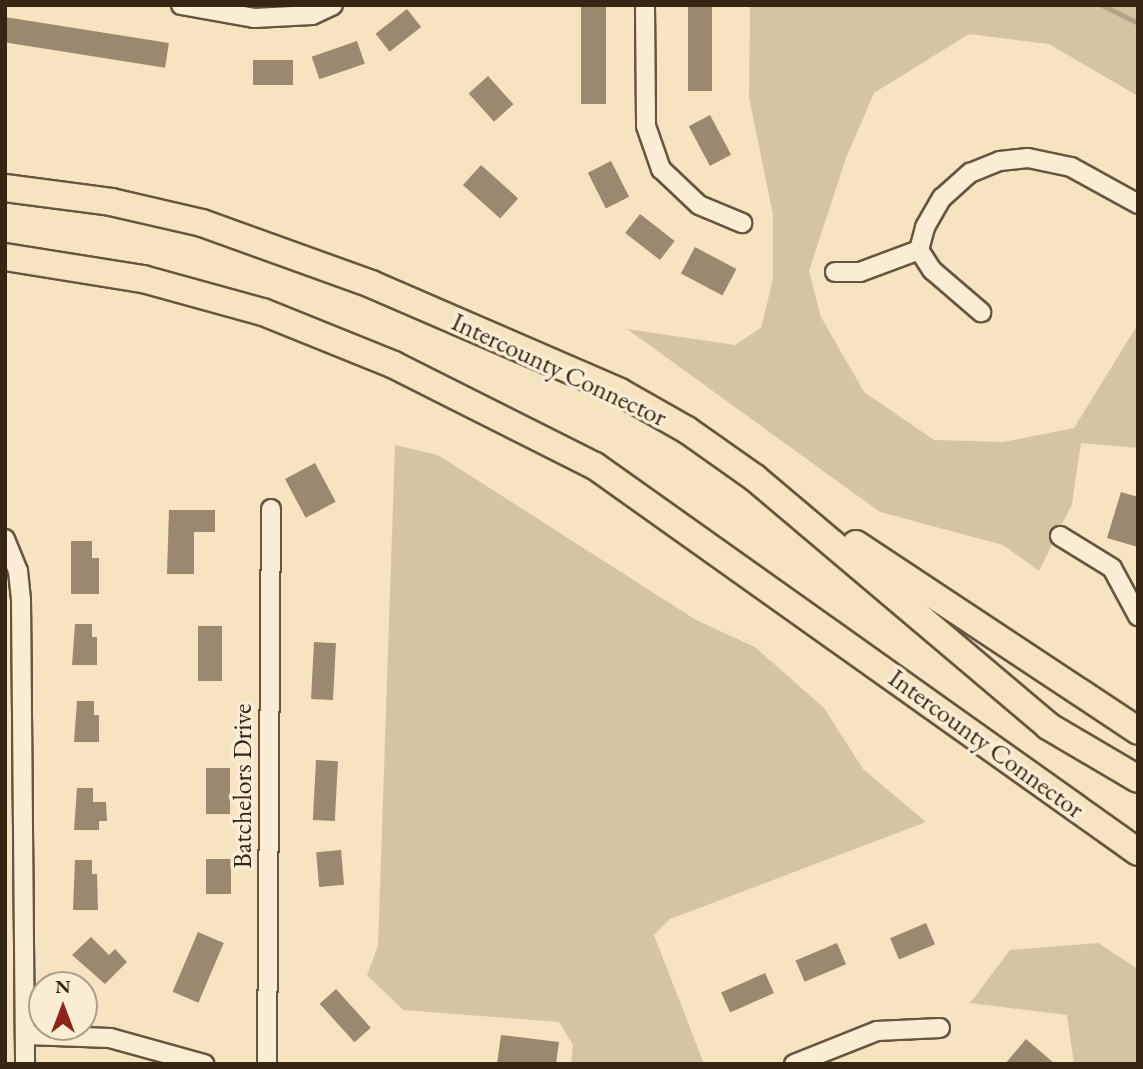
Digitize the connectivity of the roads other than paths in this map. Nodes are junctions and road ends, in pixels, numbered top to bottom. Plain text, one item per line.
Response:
1 (181, 5) edge
2 (333, 5) edge
3 (645, 5) edge
4 (5, 188) edge
5 (1138, 204) edge
6 (742, 223) dead end
7 (919, 250) junction
8 (5, 257) edge
9 (835, 272) dead end
10 (981, 312) dead end
11 (755, 478) junction
12 (271, 509) dead end
13 (1060, 536) dead end
14 (5, 539) edge
15 (1138, 616) edge
16 (1138, 731) edge
17 (1138, 779) edge
18 (1057, 796) junction
19 (1138, 852) edge
20 (1138, 863) edge
21 (940, 1028) dead end
22 (26, 1035) junction
23 (25, 1064) edge
24 (204, 1064) edge
25 (267, 1064) edge
26 (794, 1064) edge

1 - 2 street
3 - 6 street
4 - 11 highway, Intercounty Connector
5 - 7 street
7 - 9 street
7 - 10 street
8 - 18 highway, Intercounty Connector
11 - 16 highway
11 - 17 highway, Intercounty Connector
12 - 25 street, Batchelors Drive
13 - 15 street
14 - 22 street
18 - 19 highway, Intercounty Connector
18 - 20 highway
21 - 26 street
22 - 23 street
22 - 24 street

